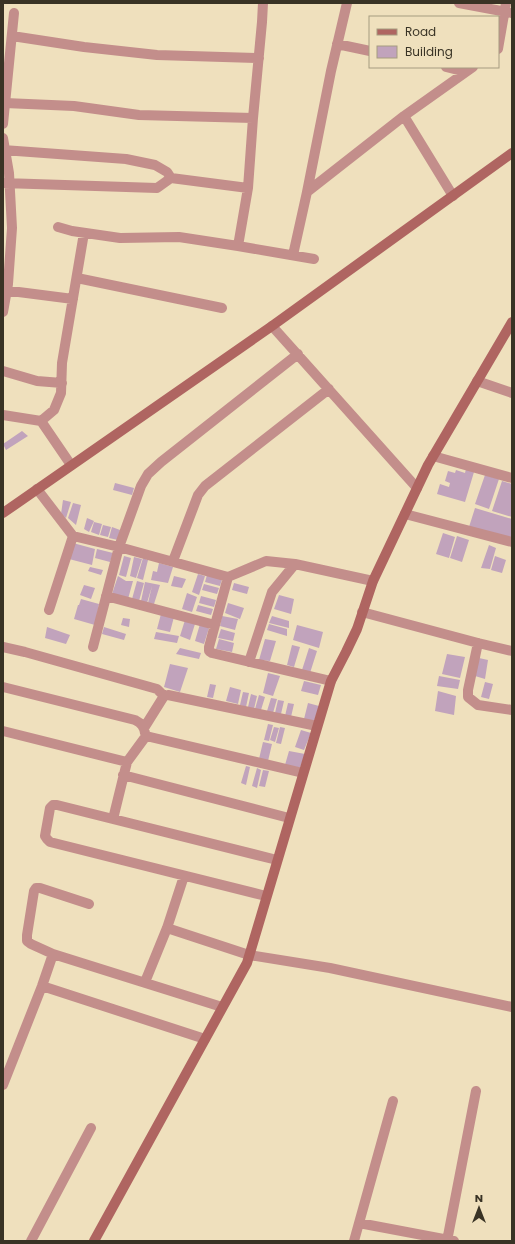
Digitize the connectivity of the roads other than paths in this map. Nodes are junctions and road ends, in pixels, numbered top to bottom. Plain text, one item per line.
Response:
1 (263, 3) edge
2 (347, 3) edge
3 (459, 3) edge
4 (508, 9) edge
5 (14, 13) dead end
6 (12, 36) junction
7 (337, 44) junction
8 (499, 45) edge
9 (369, 51) edge
10 (259, 58) junction
11 (458, 68) edge
12 (6, 69) edge
13 (470, 69) edge
14 (5, 104) junction
15 (404, 116) junction
16 (253, 118) junction
17 (3, 124) edge
18 (3, 138) edge
19 (4, 150) edge
20 (512, 153) edge
21 (171, 178) junction
22 (6, 183) edge
23 (248, 188) junction
24 (307, 192) junction
25 (454, 196) junction
26 (58, 227) dead end
27 (84, 233) junction
28 (238, 246) junction
29 (293, 255) junction
30 (314, 259) dead end
31 (77, 278) junction
32 (5, 291) edge
33 (73, 298) junction
34 (222, 308) dead end
35 (3, 312) edge
36 (512, 322) edge
37 (272, 326) junction
38 (298, 354) junction
39 (3, 371) edge
40 (477, 381) junction
41 (62, 383) junction
42 (329, 390) junction
43 (512, 393) edge
44 (54, 410) junction
45 (3, 415) edge
46 (41, 421) junction
47 (51, 435) junction
48 (433, 456) junction
49 (71, 465) junction
50 (512, 478) edge
51 (417, 488) junction
52 (37, 489) junction
53 (3, 513) edge
54 (405, 514) junction
55 (73, 536) junction
56 (512, 542) edge
57 (119, 547) junction
58 (173, 561) junction
59 (295, 564) junction
60 (228, 577) junction
61 (373, 581) junction
62 (106, 596) junction
63 (50, 610) dead end
64 (362, 612) junction
65 (215, 625) junction
66 (478, 644) junction
67 (3, 647) edge
68 (93, 647) dead end
69 (512, 651) edge
70 (250, 662) junction
71 (331, 681) junction
72 (3, 687) edge
73 (164, 696) junction
74 (512, 710) edge
75 (317, 726) junction
76 (3, 731) edge
77 (145, 732) junction
78 (127, 762) junction
79 (303, 773) junction
80 (123, 775) junction
81 (113, 818) junction
82 (289, 818) junction
83 (277, 860) junction
84 (184, 876) junction
85 (266, 896) junction
86 (89, 904) dead end
87 (167, 928) junction
88 (53, 954) junction
89 (249, 955) junction
90 (145, 982) junction
91 (42, 986) junction
92 (222, 1006) junction
93 (512, 1007) edge
94 (205, 1039) junction
95 (3, 1085) edge
96 (476, 1091) dead end
97 (393, 1101) dead end
98 (91, 1128) dead end
99 (359, 1223) junction
100 (31, 1241) edge
101 (94, 1241) edge
102 (354, 1241) edge
103 (449, 1241) edge

1 - 10 street
2 - 7 street
3 - 4 street
4 - 8 street
5 - 6 street
6 - 10 street
6 - 12 street
7 - 9 street
7 - 24 street
10 - 16 street
11 - 13 street
12 - 14 street
13 - 15 street
14 - 16 street
14 - 17 street
15 - 24 street
15 - 25 street
16 - 23 street
18 - 19 street
19 - 21 street
19 - 22 street
20 - 25 main road
21 - 22 street
21 - 23 street
22 - 32 street
23 - 28 street
24 - 29 street
25 - 37 main road
26 - 27 street
27 - 28 street
27 - 31 street
28 - 29 street
29 - 30 street
31 - 33 street
31 - 34 street
32 - 33 street
32 - 35 street
33 - 41 street
36 - 40 main road
37 - 38 street
37 - 49 main road
38 - 42 street
38 - 57 street
39 - 41 street
40 - 43 street
40 - 48 main road
41 - 44 street
42 - 51 street
42 - 58 street
44 - 46 street
44 - 47 street
45 - 46 street
46 - 47 street
47 - 49 street
48 - 50 street
48 - 51 main road
49 - 52 main road
51 - 54 main road
52 - 53 main road
52 - 55 street
54 - 56 street
54 - 61 main road
55 - 57 street
55 - 63 street
57 - 58 street
57 - 62 street
58 - 60 street
59 - 60 street
59 - 61 street
59 - 70 street
60 - 65 street
61 - 64 main road
62 - 65 street
62 - 68 street
64 - 66 street
64 - 71 main road
65 - 70 street
66 - 69 street
66 - 74 street
67 - 73 street
70 - 71 street
71 - 75 main road
72 - 77 street
73 - 75 street
73 - 77 street
75 - 79 main road
76 - 78 street
77 - 78 street
77 - 79 street
78 - 80 street
79 - 82 main road
80 - 81 street
80 - 82 street
81 - 83 street
81 - 84 street
82 - 83 main road
83 - 85 main road
84 - 85 street
84 - 87 street
85 - 89 main road
86 - 88 street
87 - 89 street
87 - 90 street
88 - 90 street
88 - 91 street
89 - 92 main road
89 - 93 street
90 - 92 street
91 - 94 street
91 - 95 street
92 - 94 main road
94 - 101 main road
96 - 103 street
97 - 99 street
98 - 100 street
99 - 102 street
99 - 103 street

